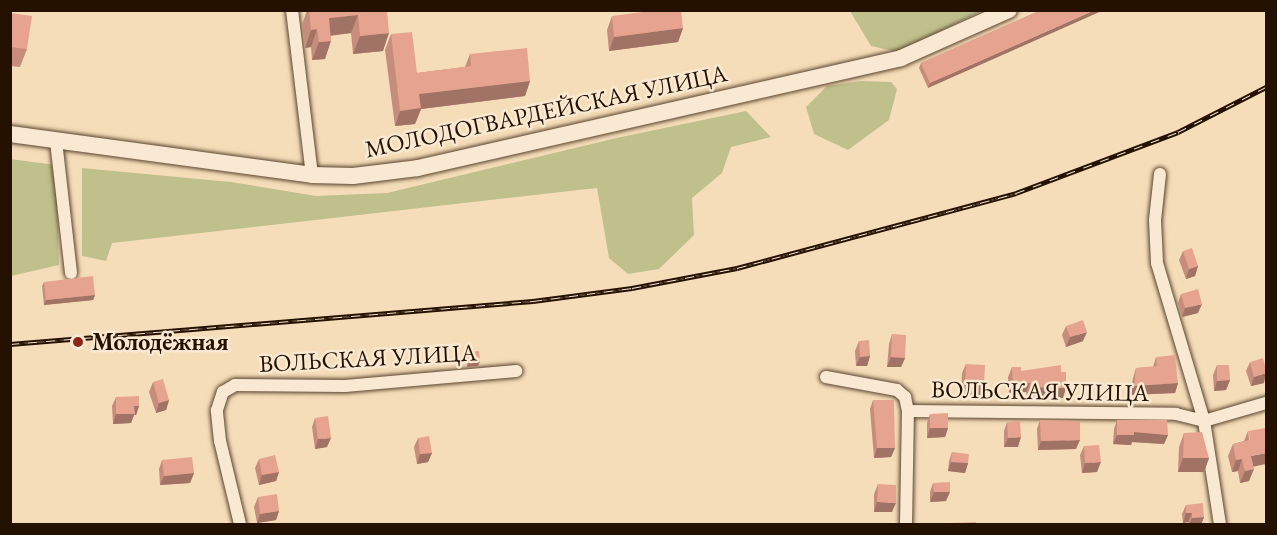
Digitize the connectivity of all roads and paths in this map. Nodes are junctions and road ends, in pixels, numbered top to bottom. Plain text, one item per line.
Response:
1 (292, 10) edge
2 (1009, 10) edge
3 (10, 134) edge
4 (56, 141) junction
5 (1160, 174) dead end
6 (312, 175) junction
7 (71, 273) dead end
8 (516, 371) dead end
9 (826, 376) dead end
10 (1266, 403) edge
11 (908, 411) junction
12 (1204, 421) junction
13 (240, 525) edge
14 (906, 525) edge
15 (1220, 525) edge

1 - 6 street
2 - 6 street, МОЛОДОГВАРДЕЙСКАЯ УЛИЦА
3 - 4 street, МОЛОДОГВАРДЕЙСКАЯ УЛИЦА
4 - 6 street, МОЛОДОГВАРДЕЙСКАЯ УЛИЦА
4 - 7 street
5 - 12 street
8 - 13 street, ВОЛЬСКАЯ УЛИЦА
9 - 11 street, ВОЛЬСКАЯ УЛИЦА
10 - 12 street, ВОЛЬСКАЯ УЛИЦА
11 - 12 street, ВОЛЬСКАЯ УЛИЦА
11 - 14 street
12 - 15 street

